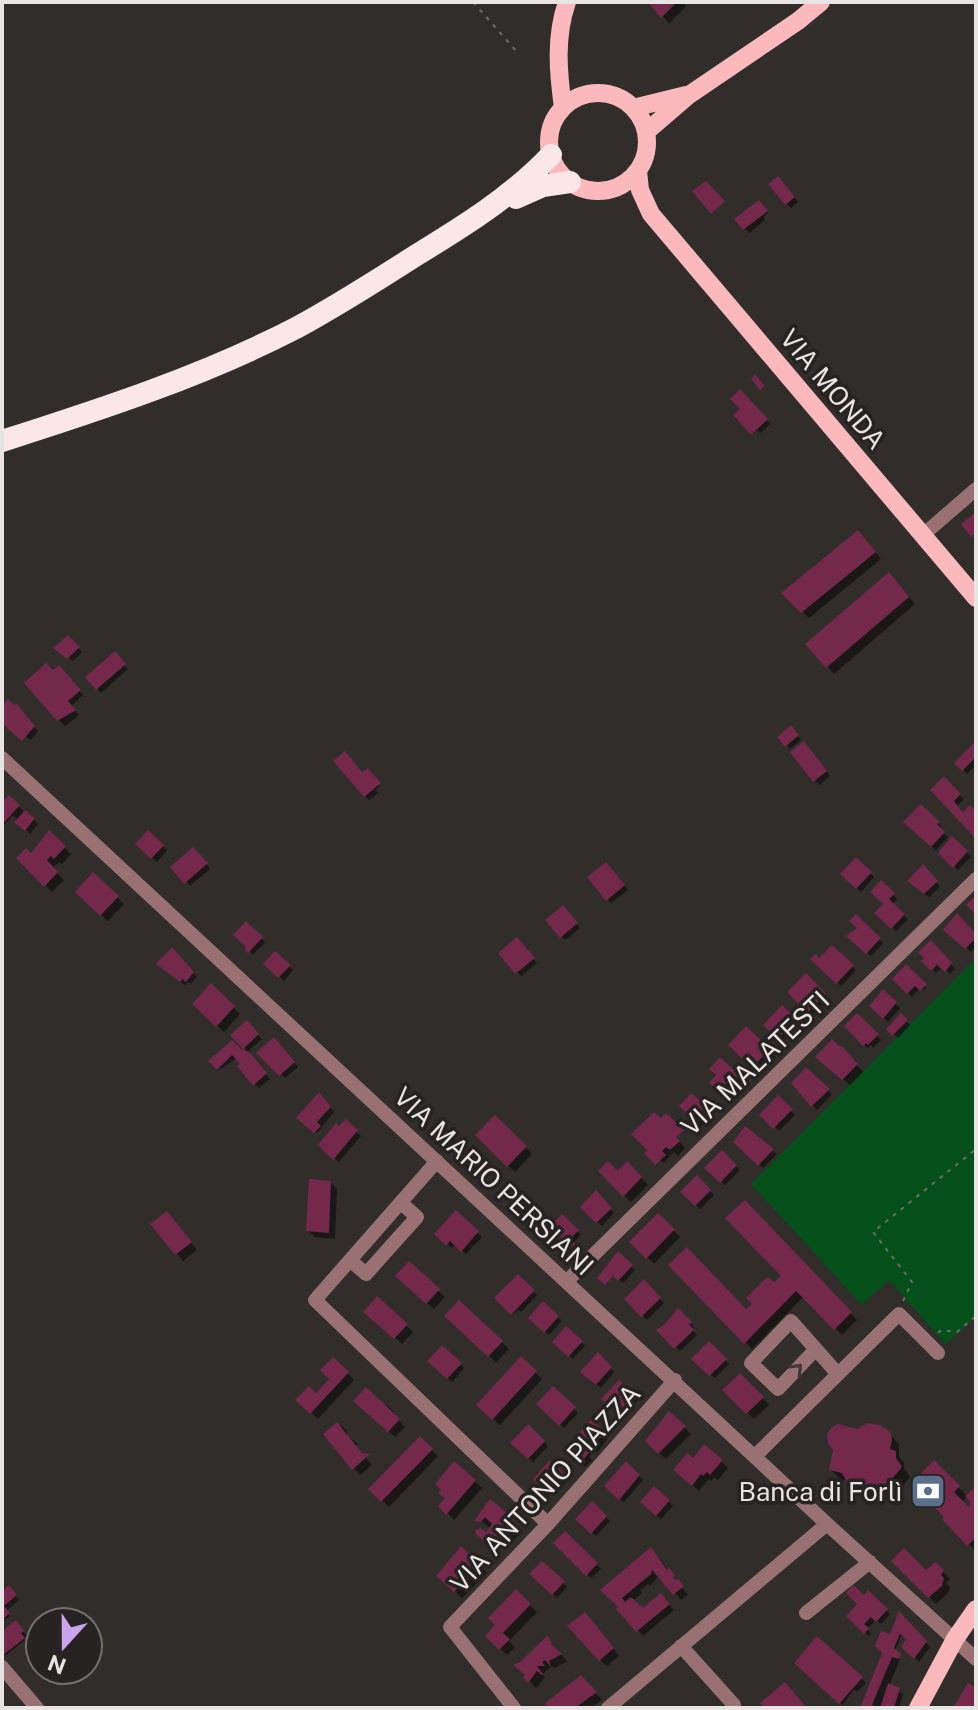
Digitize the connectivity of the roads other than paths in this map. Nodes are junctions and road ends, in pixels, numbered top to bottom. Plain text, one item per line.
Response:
1 (567, 2) edge
2 (821, 2) edge
3 (558, 55) junction
4 (595, 93) junction
5 (689, 95) junction
6 (563, 108) junction
7 (633, 108) junction
8 (646, 132) junction
9 (551, 155) junction
10 (638, 171) junction
11 (570, 182) junction
12 (609, 190) junction
13 (486, 212) junction
14 (651, 214) junction
15 (2, 441) edge
16 (976, 489) edge
17 (923, 535) junction
18 (976, 598) edge
19 (2, 758) edge
20 (976, 879) edge
21 (437, 1161) junction
22 (401, 1203) junction
23 (350, 1260) junction
24 (567, 1281) junction
25 (933, 1348) road end
26 (816, 1349) junction
27 (837, 1373) junction
28 (675, 1380) junction
29 (755, 1456) junction
30 (548, 1524) junction
31 (827, 1524) junction
32 (870, 1562) junction
33 (976, 1609) edge
34 (806, 1613) dead end
35 (955, 1639) junction
36 (681, 1646) junction
37 (976, 1659) edge
38 (2, 1667) edge
39 (734, 1705) dead end
40 (37, 1708) edge
41 (514, 1708) edge
42 (608, 1708) edge
43 (918, 1708) edge

1 - 3 main road
2 - 5 main road
3 - 4 main road
3 - 6 main road
4 - 6 main road
4 - 7 main road
5 - 7 main road
5 - 8 main road
6 - 9 main road
7 - 8 main road
8 - 10 main road
9 - 11 main road
9 - 13 highway
10 - 12 main road
10 - 14 main road, VIA MONDA
11 - 12 main road
11 - 13 highway
12 - 14 main road, VIA MONDA
13 - 15 highway
14 - 17 main road, VIA MONDA
16 - 17 street
17 - 18 main road, VIA MONDA
19 - 21 street, VIA MARIO PERSIANI
20 - 24 street, VIA MALATESTI
21 - 22 street
21 - 24 street, VIA MARIO PERSIANI
22 - 23 street
22 - 23 street
23 - 30 street
24 - 28 street, VIA MARIO PERSIANI
25 - 27 street
26 -> 26 street
26 - 27 street
27 - 29 street
28 - 29 street, VIA MARIO PERSIANI
28 - 30 street, VIA ANTONIO PIAZZA
29 - 31 street, VIA MARIO PERSIANI
30 - 41 street, VIA ANTONIO PIAZZA
31 - 32 street, VIA MARIO PERSIANI
31 - 36 street
32 - 34 street
32 - 35 street, VIA MARIO PERSIANI
33 - 35 main road
35 - 37 street, VIA MARIO PERSIANI
35 - 43 main road
36 - 39 street
36 - 42 street
38 - 40 street

